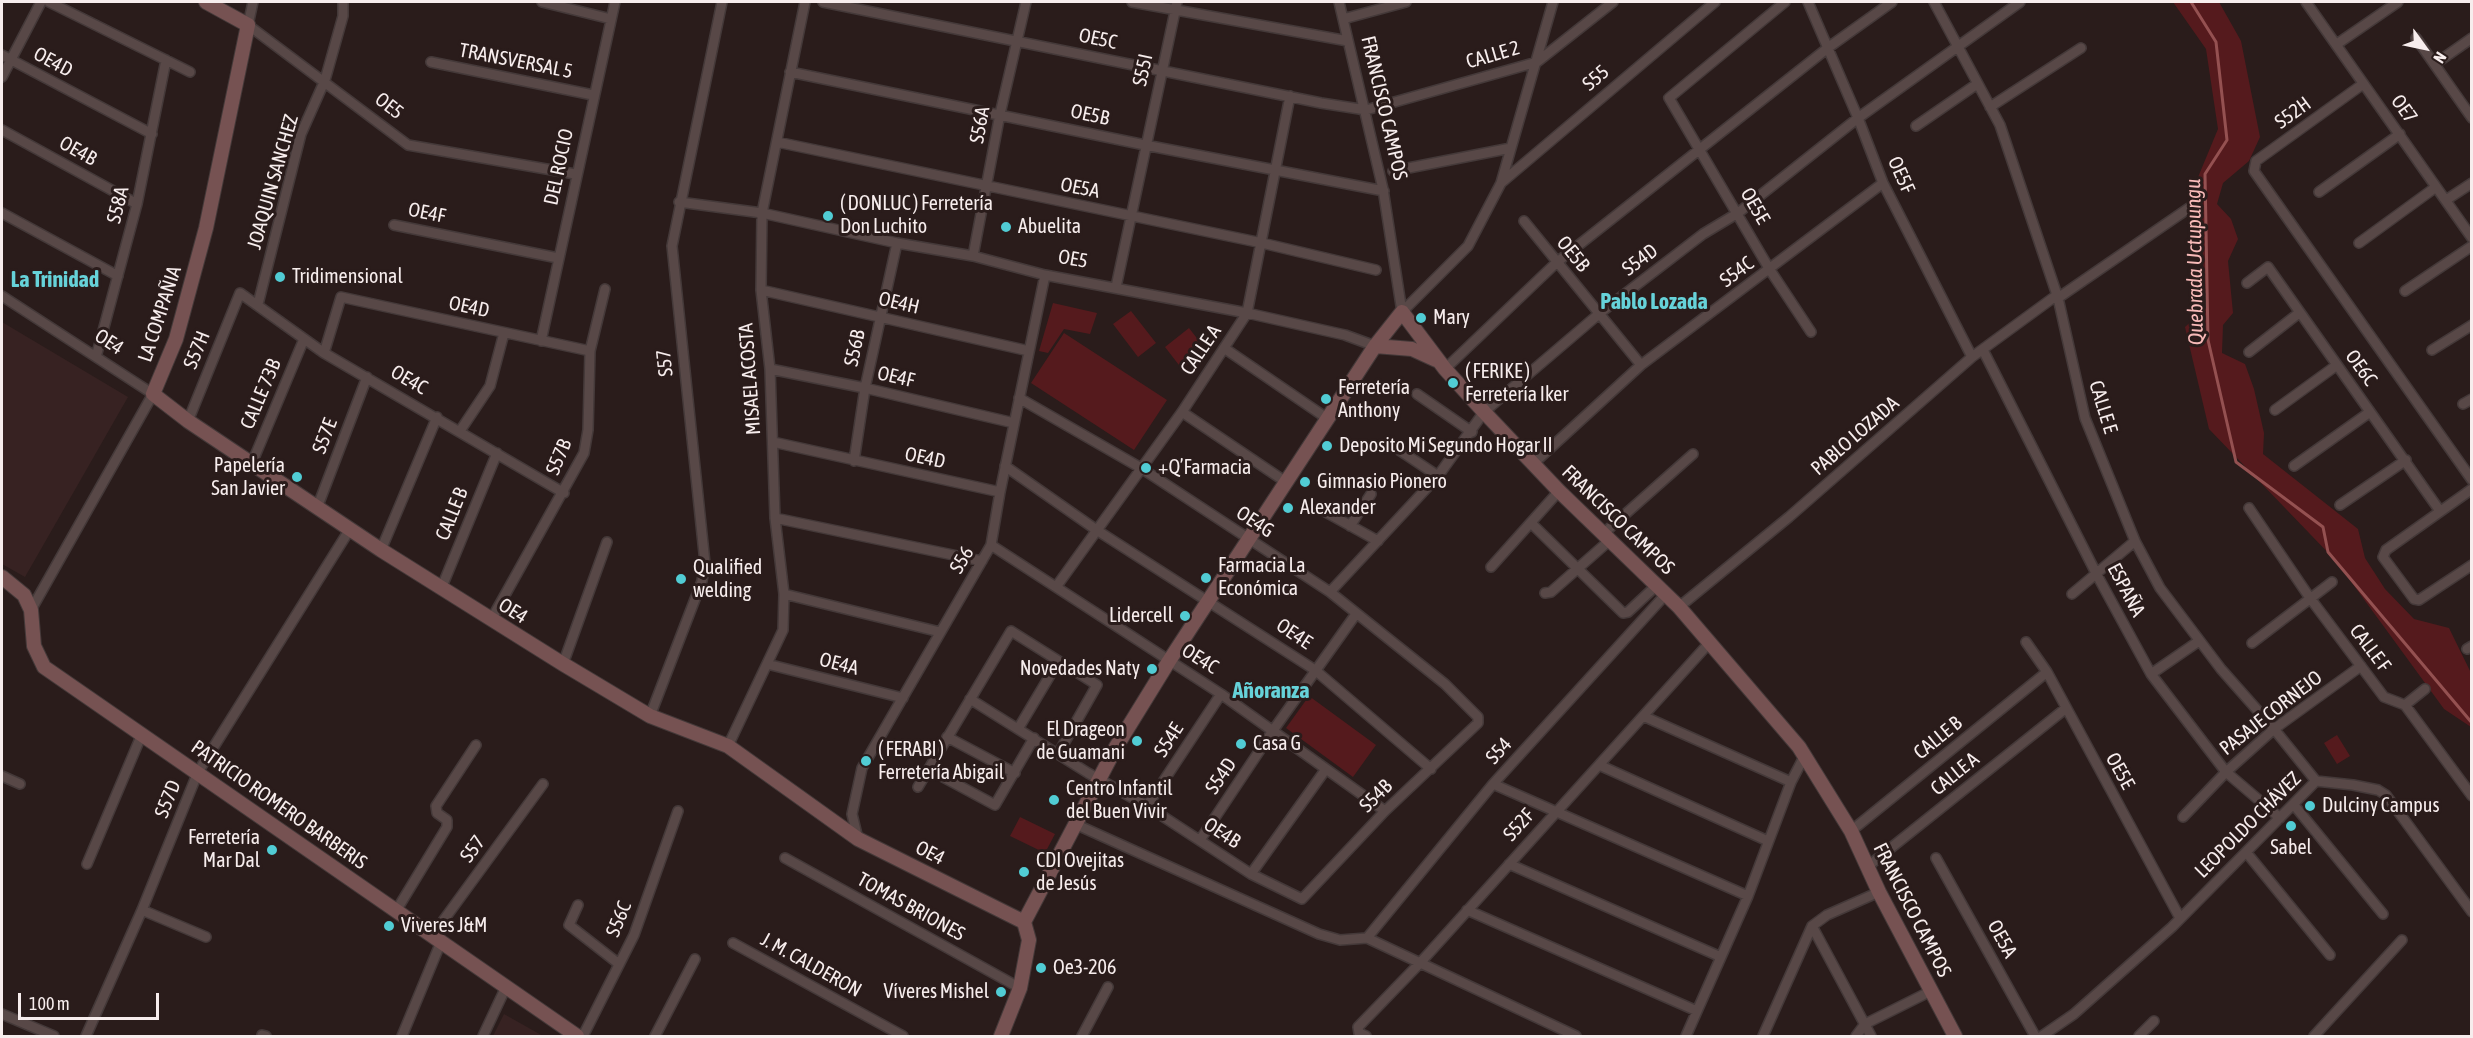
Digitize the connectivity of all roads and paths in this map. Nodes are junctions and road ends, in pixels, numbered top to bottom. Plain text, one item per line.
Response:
1 (41, 2) edge
2 (49, 2) edge
3 (206, 2) edge
4 (254, 2) edge
5 (344, 2) edge
6 (542, 2) edge
7 (615, 2) edge
8 (722, 2) edge
9 (806, 2) edge
10 (823, 2) edge
11 (1026, 2) edge
12 (1132, 2) edge
13 (1339, 2) edge
14 (1406, 2) edge
15 (1553, 2) edge
16 (1613, 2) edge
17 (1715, 2) edge
18 (1785, 2) edge
19 (1808, 2) edge
20 (1892, 2) edge
21 (1934, 2) edge
22 (2020, 2) edge
23 (2306, 2) edge
24 (2398, 2) edge
25 (1176, 6) edge
26 (611, 19) junction
27 (1343, 19) junction
28 (248, 25) junction
29 (2416, 38) dead end
30 (2472, 38) edge
31 (1016, 40) junction
32 (1348, 40) junction
33 (2337, 44) junction
34 (1829, 47) junction
35 (1958, 48) junction
36 (2081, 48) dead end
37 (6, 57) edge
38 (166, 60) junction
39 (431, 62) dead end
40 (1537, 62) junction
41 (2435, 64) junction
42 (1160, 71) junction
43 (190, 72) dead end
44 (790, 72) junction
45 (2, 76) edge
46 (326, 80) junction
47 (1977, 84) junction
48 (2363, 84) junction
49 (593, 95) junction
50 (1290, 96) junction
51 (1990, 107) junction
52 (1366, 110) junction
53 (1000, 114) junction
54 (1858, 118) junction
55 (2472, 118) edge
56 (1916, 126) dead end
57 (2, 130) edge
58 (152, 134) junction
59 (2400, 134) junction
60 (777, 142) junction
61 (1146, 145) junction
62 (1511, 148) junction
63 (1700, 151) junction
64 (1275, 169) junction
65 (1394, 171) dead end
66 (575, 174) junction
67 (1501, 183) junction
68 (1883, 183) junction
69 (2472, 183) edge
70 (2436, 187) junction
71 (988, 188) junction
72 (1384, 191) junction
73 (2319, 192) dead end
74 (2446, 200) junction
75 (679, 202) junction
76 (137, 204) junction
77 (2189, 208) dead end
78 (2, 213) edge
79 (762, 213) junction
80 (1738, 213) junction
81 (1130, 216) junction
82 (1524, 221) dead end
83 (394, 225) dead end
84 (2472, 238) edge
85 (897, 243) junction
86 (1263, 243) junction
87 (2359, 243) dead end
88 (2472, 246) edge
89 (973, 256) junction
90 (558, 258) junction
91 (1556, 263) junction
92 (1377, 270) dead end
93 (1770, 270) junction
94 (1045, 274) junction
95 (118, 276) junction
96 (2247, 283) dead end
97 (1116, 287) junction
98 (605, 289) dead end
99 (761, 290) junction
100 (2405, 291) dead end
101 (240, 293) joint
102 (2, 296) edge
103 (2057, 297) junction
104 (258, 304) junction
105 (1402, 312) junction
106 (1247, 313) junction
107 (1600, 313) junction
108 (2299, 313) junction
109 (880, 317) junction
110 (2472, 325) edge
111 (1811, 332) dead end
112 (504, 333) junction
113 (304, 339) junction
114 (541, 341) junction
115 (1375, 346) junction
116 (1224, 348) junction
117 (1983, 350) junction
118 (2432, 350) dead end
119 (590, 351) junction
120 (1029, 351) junction
121 (324, 352) junction
122 (2249, 352) dead end
123 (96, 357) junction
124 (1972, 357) junction
125 (1443, 365) junction
126 (1641, 365) junction
127 (2337, 365) junction
128 (770, 369) junction
129 (367, 377) junction
130 (865, 388) junction
131 (153, 394) junction
132 (1417, 394) dead end
133 (1019, 398) junction
134 (2275, 410) dead end
135 (1182, 412) junction
136 (1484, 412) junction
137 (2370, 412) junction
138 (437, 417) junction
139 (1329, 419) junction
140 (188, 421) junction
141 (1014, 423) junction
142 (460, 431) junction
143 (1472, 432) junction
144 (773, 442) junction
145 (1390, 444) dead end
146 (497, 453) junction
147 (1693, 454) dead end
148 (2406, 460) junction
149 (854, 461) junction
150 (252, 463) junction
151 (1534, 463) junction
152 (1005, 466) junction
153 (2294, 466) dead end
154 (1141, 468) junction
155 (1438, 476) junction
156 (2472, 480) edge
157 (1286, 482) junction
158 (2472, 489) edge
159 (1559, 491) junction
160 (1000, 492) junction
161 (564, 493) junction
162 (1371, 494) dead end
163 (2340, 504) dead end
164 (317, 508) junction
165 (2249, 508) dead end
166 (1322, 510) dead end
167 (2440, 511) junction
168 (776, 518) junction
169 (1532, 524) junction
170 (1350, 526) junction
171 (350, 529) junction
172 (1098, 531) junction
173 (1607, 536) junction
174 (1248, 540) junction
175 (1378, 541) junction
176 (2135, 541) junction
177 (607, 542) dead end
178 (991, 545) junction
179 (381, 550) junction
180 (982, 561) junction
181 (2472, 565) edge
182 (1491, 567) dead end
183 (1577, 567) junction
184 (2097, 575) junction
185 (2, 577) edge
186 (2332, 582) dead end
187 (1056, 586) junction
188 (441, 589) junction
189 (1661, 589) junction
190 (1330, 592) junction
191 (1545, 593) dead end
192 (784, 594) junction
193 (2072, 594) dead end
194 (2310, 598) junction
195 (1210, 600) junction
196 (1679, 608) junction
197 (31, 610) junction
198 (1356, 614) junction
199 (491, 620) junction
200 (940, 632) junction
201 (2199, 641) junction
202 (1710, 642) junction
203 (2026, 642) dead end
204 (2252, 643) dead end
205 (1169, 661) junction
206 (1058, 662) junction
207 (562, 664) junction
208 (767, 664) junction
209 (2361, 666) junction
210 (1315, 670) junction
211 (2047, 672) junction
212 (2151, 674) junction
213 (2425, 689) dead end
214 (1221, 694) junction
215 (903, 698) junction
216 (970, 699) junction
217 (2405, 705) junction
218 (2065, 709) junction
219 (650, 716) junction
220 (1643, 716) junction
221 (1478, 723) joint
222 (1018, 729) junction
223 (1274, 729) junction
224 (2274, 729) junction
225 (142, 734) junction
226 (947, 737) junction
227 (1034, 738) junction
228 (476, 745) dead end
229 (728, 746) junction
230 (1058, 754) junction
231 (1805, 756) junction
232 (1599, 765) junction
233 (1431, 768) junction
234 (1326, 769) junction
235 (930, 770) junction
236 (198, 772) junction
237 (1014, 772) junction
238 (2226, 772) junction
239 (2, 776) edge
240 (1099, 778) junction
241 (1791, 782) junction
242 (2316, 782) junction
243 (20, 784) dead end
244 (543, 784) dead end
245 (1493, 784) junction
246 (918, 788) dead end
247 (2472, 796) edge
248 (2294, 805) junction
249 (1147, 806) junction
250 (678, 811) dead end
251 (1385, 811) junction
252 (1556, 812) junction
253 (2183, 817) dead end
254 (2280, 818) junction
255 (1075, 824) junction
256 (1851, 831) junction
257 (858, 839) junction
258 (1200, 840) junction
259 (1768, 841) junction
260 (2246, 852) junction
261 (785, 858) dead end
262 (1936, 858) dead end
263 (87, 864) dead end
264 (1509, 864) junction
265 (1867, 867) junction
266 (1251, 874) junction
267 (1879, 892) junction
268 (1748, 896) junction
269 (1302, 899) joint
270 (578, 905) dead end
271 (142, 910) junction
272 (1467, 910) junction
273 (396, 911) junction
274 (2472, 912) edge
275 (2384, 914) dead end
276 (2180, 918) junction
277 (1024, 922) junction
278 (1812, 926) junction
279 (206, 937) dead end
280 (1367, 938) junction
281 (436, 939) junction
282 (2402, 940) dead end
283 (734, 943) dead end
284 (2330, 955) dead end
285 (1721, 957) junction
286 (694, 959) dead end
287 (1420, 963) junction
288 (619, 964) junction
289 (506, 987) junction
290 (1108, 987) dead end
291 (1020, 988) junction
292 (1931, 991) junction
293 (1697, 1011) junction
294 (2, 1014) edge
295 (2154, 1021) dead end
296 (1865, 1024) junction
297 (1359, 1034) edge
298 (1006, 1035) edge
299 (54, 1036) edge
300 (86, 1036) edge
301 (402, 1036) edge
302 (483, 1036) edge
303 (577, 1036) edge
304 (583, 1036) edge
305 (655, 1036) edge
306 (903, 1036) edge
307 (1082, 1036) edge
308 (1576, 1036) edge
309 (1686, 1036) edge
310 (1763, 1036) edge
311 (1856, 1036) edge
312 (1871, 1036) edge
313 (1955, 1036) edge
314 (2035, 1036) edge
315 (2042, 1036) edge
316 (2139, 1036) edge
317 (2314, 1036) edge

1 - 37 street
2 - 38 street
3 - 28 street, OE5
4 - 28 street, LA COMPAÑIA
5 - 46 street, JOAQUIN SANCHEZ
6 - 26 street
7 - 26 street, DEL ROCIO
8 - 75 street, S57
9 - 44 street, MISAEL ACOSTA
10 - 31 street, OE5C
11 - 31 street, S56A
12 - 25 street
13 - 27 street, FRANCISCO CAMPOS
14 - 27 street
15 - 40 street
16 - 40 street, CALLE 2
17 - 67 street, S55
18 - 63 street, OE5E
19 - 34 street, OE5F
20 - 34 street
21 - 35 street, CALLE E
22 - 35 street, S54D
23 - 33 street, OE7
24 - 33 street
25 - 32 street
25 - 42 street, S55I
26 - 49 street, DEL ROCIO
27 - 32 street, FRANCISCO CAMPOS
28 - 46 street, OE5
28 - 131 street, LA COMPAÑIA
29 - 41 street
30 - 41 street
31 - 42 street, OE5C
31 - 53 street, S56A
32 - 52 street, FRANCISCO CAMPOS
33 - 48 street, OE7
34 - 54 street, OE5F
34 - 63 street
35 - 47 street, CALLE E
35 - 54 street, S54D
36 - 51 street
37 - 45 street
37 - 58 street, OE4D
38 - 43 street
38 - 58 street, S58A
39 - 49 street, TRANSVERSAL 5
40 - 52 street, CALLE 2
40 - 62 street
41 - 55 street
42 - 50 street, OE5C
42 - 61 street, S55I
44 - 53 street, OE5B
44 - 60 street, MISAEL ACOSTA
46 - 66 street, OE5
46 - 104 street, JOAQUIN SANCHEZ
47 - 51 street, CALLE E
47 - 56 street
48 - 59 street, OE7
48 - 156 street, S52H
49 - 66 street, DEL ROCIO
50 - 52 street, OE5C
50 - 64 street, CALLE A
51 - 103 street, CALLE E
52 - 72 street, FRANCISCO CAMPOS
53 - 61 street, OE5B
53 - 71 street, S56A
54 - 68 street, OE5F
54 - 80 street, S54D
57 - 76 street, OE4B
58 - 76 street, S58A
59 - 70 street, OE7
59 - 73 street
60 - 71 street, OE5A
60 - 79 street, MISAEL ACOSTA
61 - 64 street, OE5B
61 - 81 street, S55I
62 - 65 street
62 - 67 street
63 - 80 street, OE5E
63 - 91 street
64 - 72 street, OE5B
64 - 86 street, CALLE A
66 - 90 street, DEL ROCIO
67 - 105 street
68 - 93 street, S54C
68 - 124 street, OE5F
69 - 74 street
70 - 74 street, OE7
70 - 87 street
71 - 81 street, OE5A
71 - 89 street, S56A
72 - 105 street, FRANCISCO CAMPOS
74 - 84 street, OE7
75 - 79 street, OE5
75 - 219 street, S57
76 - 95 street, S58A
77 - 103 street, PABLO LOZADA
78 - 95 street
79 - 85 street, OE5
79 - 99 street, MISAEL ACOSTA
80 - 93 street, OE5E
80 - 107 street, S54D
81 - 86 street, OE5A
81 - 97 street, S55I
82 - 91 street, OE5B
83 - 90 street, OE4F
85 - 89 street, OE5
85 - 109 street, S56B
86 - 92 street, OE5A
86 - 106 street, CALLE A
88 - 100 street
89 - 94 street, OE5
90 - 114 street, DEL ROCIO
91 - 107 street, OE5B
91 - 125 street
93 - 111 street, OE5E
93 - 126 street, S54C
94 - 97 street, OE5
94 - 120 street, S56
95 - 123 street, S58A
96 - 108 street, OE6C
97 - 106 street, OE5
98 - 119 street, S57B
99 - 109 street, OE4H
99 - 128 street, MISAEL ACOSTA
101 - 104 street, OE4C
101 - 140 street, S57H
102 - 123 street, OE4
103 - 117 street, PABLO LOZADA
103 - 176 street, CALLE E
104 - 113 street, OE4C
105 - 115 street
105 - 125 street, FRANCISCO CAMPOS
106 - 115 street, OE5
106 - 116 street, CALLE A
107 - 126 street, OE5B
107 - 136 street, S54D
108 - 122 street
108 - 127 street, OE6C
109 - 120 street, OE4H
109 - 130 street, S56B
110 - 118 street
112 - 114 street, OE4D
112 - 121 street, OE4D
112 - 142 street
113 - 121 street, OE4C
113 - 150 street, CALLE 73B
114 - 119 street, OE4D
115 - 125 street
115 - 139 street
116 - 135 street, CALLE A
116 - 139 street
117 - 124 street, PABLO LOZADA
117 - 184 street, ESPAÑA
119 - 161 street, S57B
120 - 133 street, S56
121 - 129 street, OE4C
123 - 131 street, OE4
124 - 196 street, PABLO LOZADA
125 - 136 street, FRANCISCO CAMPOS
126 - 151 street, S54C
127 - 134 street
127 - 137 street, OE6C
128 - 130 street, OE4F
128 - 144 street, MISAEL ACOSTA
129 - 138 street, OE4C
129 - 164 street, S57E
130 - 141 street, OE4F
130 - 149 street, S56B
131 - 140 street, OE4
131 - 197 street, LA COMPAÑIA
132 - 143 street
133 - 141 street, S56
133 - 154 street, OE4G
135 - 154 street, CALLE A
135 - 157 street
136 - 143 street, S54D
136 - 151 street, FRANCISCO CAMPOS
137 - 148 street, OE6C
137 - 153 street
138 - 142 street, OE4C
138 - 179 street
139 - 157 street
140 - 150 street, OE4
141 - 152 street, S56
142 - 146 street, OE4C
143 - 155 street, S54D
144 - 149 street, OE4D
144 - 168 street, MISAEL ACOSTA
145 - 155 street
146 - 161 street, OE4C
146 - 188 street, CALLE B
147 - 173 street
148 - 163 street
148 - 167 street, OE6C
149 - 160 street, OE4D
150 - 164 street, OE4
151 - 159 street, FRANCISCO CAMPOS
152 - 160 street, S56
152 - 172 street, OE4E
154 - 172 street, CALLE A
154 - 174 street, OE4G
155 - 175 street, S54D
157 - 174 street
158 - 167 street
159 - 169 street
159 - 173 street, FRANCISCO CAMPOS
160 - 178 street, S56
161 - 199 street, S57B
162 - 170 street
164 - 171 street, OE4
165 - 194 street, CALLE F
166 - 170 street
167 - 181 street
168 - 180 street
168 - 192 street, MISAEL ACOSTA
169 - 182 street
169 - 183 street
170 - 175 street
171 - 179 street, OE4
171 - 236 street, S57D
172 - 187 street, CALLE A
172 - 195 street, OE4E
173 - 183 street
173 - 189 street, FRANCISCO CAMPOS
174 - 190 street, OE4G
174 - 195 street
175 - 190 street, S54D
176 - 184 street
176 - 201 street, CALLE E
177 - 207 street
178 - 180 street, S56
178 - 187 street, OE4C
179 - 188 street, OE4
180 - 200 street, S56
183 - 189 street
183 - 191 street
184 - 193 street
184 - 212 street, ESPAÑA
185 - 197 street
186 - 194 street
187 - 205 street, OE4C
188 - 199 street, OE4
189 - 196 street, FRANCISCO CAMPOS
189 - 245 street, S54
190 - 198 street, OE4G
192 - 200 street
192 - 208 street, MISAEL ACOSTA
194 - 204 street
194 - 209 street, CALLE F
195 - 205 street
195 - 210 street, OE4E
196 - 202 street, FRANCISCO CAMPOS
197 - 225 street, PATRICIO ROMERO BARBERIS
198 - 210 street, S54D
198 - 221 street, OE4G
199 - 207 street, OE4
200 - 215 street, S56
201 - 212 street
201 - 224 street, CALLE E
202 - 220 street, S52F
202 - 231 street, FRANCISCO CAMPOS
203 - 211 street, OE5E
205 - 214 street, OE4C
205 - 240 street
206 - 216 street
206 - 222 street
206 - 230 street
207 - 219 street, OE4
208 - 215 street, OE4A
208 - 229 street, MISAEL ACOSTA
209 - 217 street, CALLE F
209 - 224 street, PASAJE CORNEJO
210 - 223 street, S54D
210 - 233 street, OE4E
211 - 218 street, OE5E
211 - 256 street, CALLE B
212 - 238 street, ESPAÑA
213 - 217 street
214 - 223 street, OE4C
214 - 249 street, S54E
215 - 257 street, S56
216 - 222 street, OE4B
216 - 226 street
217 - 247 street, CALLE F
218 - 265 street, CALLE A
218 - 276 street, OE5E
219 - 229 street, OE4
220 - 232 street, S52F
220 - 241 street
221 - 233 street, S54B
222 - 227 street, OE4B
223 - 234 street, OE4C
223 - 258 street, S54D
224 - 238 street, PASAJE CORNEJO
224 - 242 street, CALLE E
225 - 236 street, PATRICIO ROMERO BARBERIS
225 - 263 street
226 - 235 street
226 - 237 street
227 - 230 street, OE4B
227 - 237 street
228 - 273 street
229 - 257 street, OE4
230 - 240 street, OE4B
231 - 241 street
231 - 256 street, FRANCISCO CAMPOS
232 - 252 street, S52F
232 - 259 street
233 - 251 street, S54B
234 - 251 street, OE4C
234 - 266 street
235 - 237 street
235 - 246 street
236 - 271 street, S57D
236 - 273 street, PATRICIO ROMERO BARBERIS
238 - 253 street, PASAJE CORNEJO
238 - 254 street, ESPAÑA
239 - 243 street
240 - 249 street, OE4B
240 - 255 street
241 - 259 street
242 - 248 street, LEOPOLDO CHÁVEZ
242 - 274 street, LEOPOLDO CHÁVEZ
244 - 281 street, S57
245 - 252 street
245 - 280 street, S54
248 - 254 street, LEOPOLDO CHÁVEZ
248 - 275 street
249 - 258 street, OE4B
250 - 288 street, S56C
251 - 269 street, S54B
252 - 264 street, S52F
252 - 268 street
254 - 260 street, LEOPOLDO CHÁVEZ
255 - 277 street
255 - 280 street
256 - 265 street, FRANCISCO CAMPOS
257 - 277 street, OE4
258 - 266 street, OE4B
259 - 268 street
260 - 276 street, LEOPOLDO CHÁVEZ
260 - 284 street
261 - 291 street, TOMAS BRIONES
262 - 314 street, OE5A
264 - 272 street, S52F
264 - 285 street
265 - 267 street, FRANCISCO CAMPOS
266 - 269 street, OE4B
267 - 278 street
267 - 292 street, FRANCISCO CAMPOS
268 - 285 street
270 - 288 street
271 - 279 street
271 - 300 street, S57D
272 - 287 street, S52F
272 - 293 street
273 - 281 street, PATRICIO ROMERO BARBERIS
276 - 315 street, LEOPOLDO CHÁVEZ
277 - 291 street
278 - 296 street
278 - 310 street
280 - 287 street
281 - 289 street, PATRICIO ROMERO BARBERIS
281 - 301 street, S57
282 - 317 street
283 - 306 street, J. M. CALDERON
285 - 293 street
286 - 305 street
287 - 297 street, S52F
287 - 308 street
288 - 304 street, S56C
289 - 302 street
289 - 303 street, PATRICIO ROMERO BARBERIS
290 - 307 street
291 - 298 street
292 - 296 street
292 - 313 street, FRANCISCO CAMPOS
293 - 309 street
294 - 299 street
295 - 316 street
296 - 311 street
296 - 312 street

